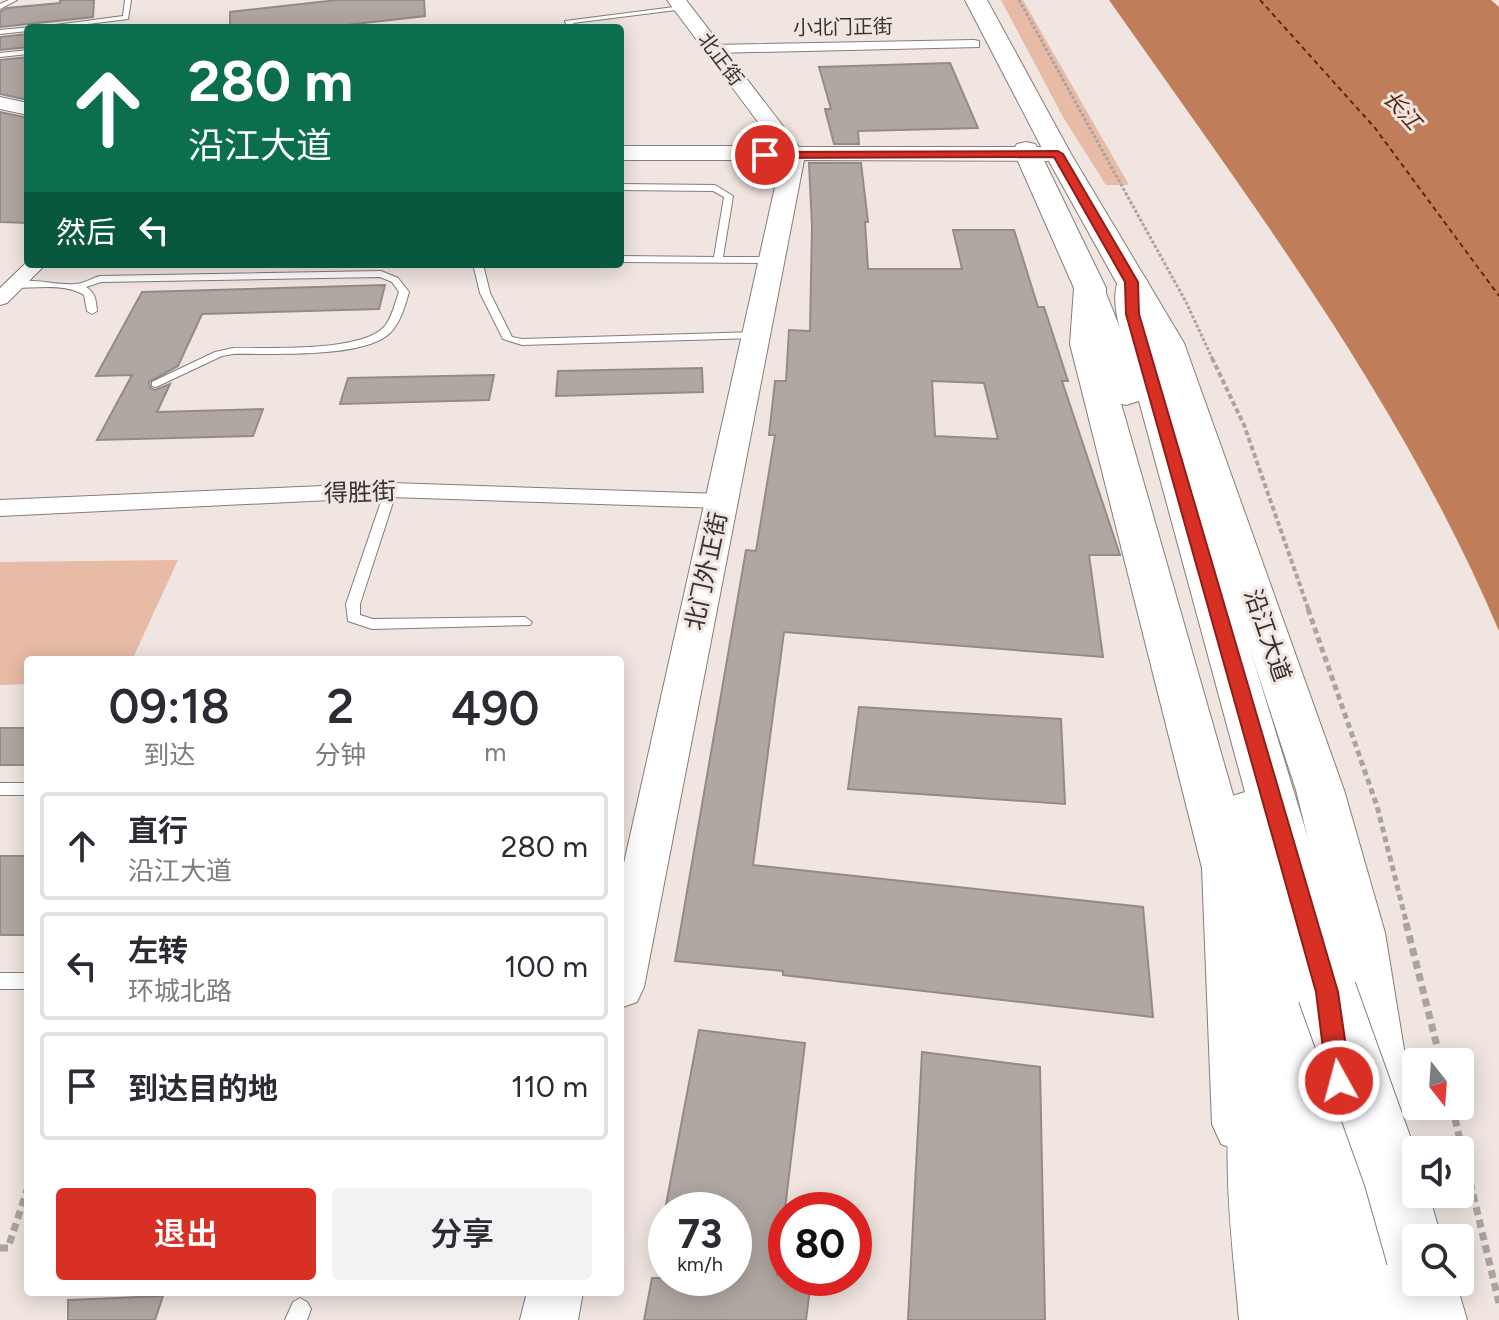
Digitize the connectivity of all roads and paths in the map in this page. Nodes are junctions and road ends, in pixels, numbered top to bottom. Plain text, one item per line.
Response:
1 (14, 0) edge
2 (128, 0) edge
3 (954, 0) edge
4 (976, 0) edge
5 (679, 4) edge
6 (0, 7) edge
7 (73, 24) edge
8 (570, 24) edge
9 (24, 29) edge
10 (0, 32) edge
11 (974, 44) junction
12 (713, 49) junction
13 (24, 52) edge
14 (0, 55) edge
15 (0, 103) edge
16 (24, 108) edge
17 (624, 153) edge
18 (1043, 154) junction
19 (794, 155) junction
20 (624, 187) edge
21 (624, 259) edge
22 (718, 259) junction
23 (772, 260) junction
24 (32, 268) edge
25 (479, 268) edge
26 (75, 288) junction
27 (7, 292) edge
28 (1118, 295) junction
29 (92, 311) dead end
30 (756, 335) junction
31 (156, 384) dead end
32 (391, 490) junction
33 (721, 501) junction
34 (0, 508) edge
35 (525, 622) dead end
36 (0, 789) edge
37 (24, 789) edge
38 (624, 968) edge
39 (24, 981) edge
40 (0, 982) edge
41 (1302, 987) junction
42 (1455, 1120) edge
43 (24, 1199) edge
44 (1407, 1224) edge
45 (0, 1248) edge
46 (554, 1296) edge
47 (1427, 1296) edge
48 (1499, 1303) edge
49 (549, 1320) edge
50 (1253, 1320) edge
51 (1272, 1320) edge
52 (1314, 1320) edge
53 (1370, 1320) edge
54 (1415, 1320) edge
55 (1434, 1320) edge

1 - 6 lane
2 - 7 lane
3 - 11 main road, 沿江大道
4 - 18 main road, 沿江大道
5 - 8 lane
5 - 12 street, 北正街
9 - 10 lane
11 - 12 street, 小北门正街
11 - 18 main road, 沿江大道
12 - 19 street, 北正街
13 - 14 lane
15 - 16 street
17 - 19 street
18 - 19 street
18 - 28 main road, 沿江大道
19 - 23 street, 北门外正街
20 - 22 lane
21 - 22 lane
22 - 23 lane
23 - 30 street, 北门外正街
24 - 27 street
25 - 30 lane
26 - 27 lane
26 - 29 lane
26 - 31 lane
28 - 41 main road
28 - 50 main road, 沿江大道
28 - 54 main road, 沿江大道
30 - 33 street, 北门外正街
32 - 33 street, 得胜街
32 - 34 street, 得胜街
32 - 35 lane
33 - 38 street, 北门外正街
36 - 37 lane
39 - 40 lane
41 - 44 main road, bridge
41 - 51 main road
41 - 52 main road
41 - 53 main road, bridge
42 - 48 path
43 - 45 path
46 - 49 street
47 - 55 main road

